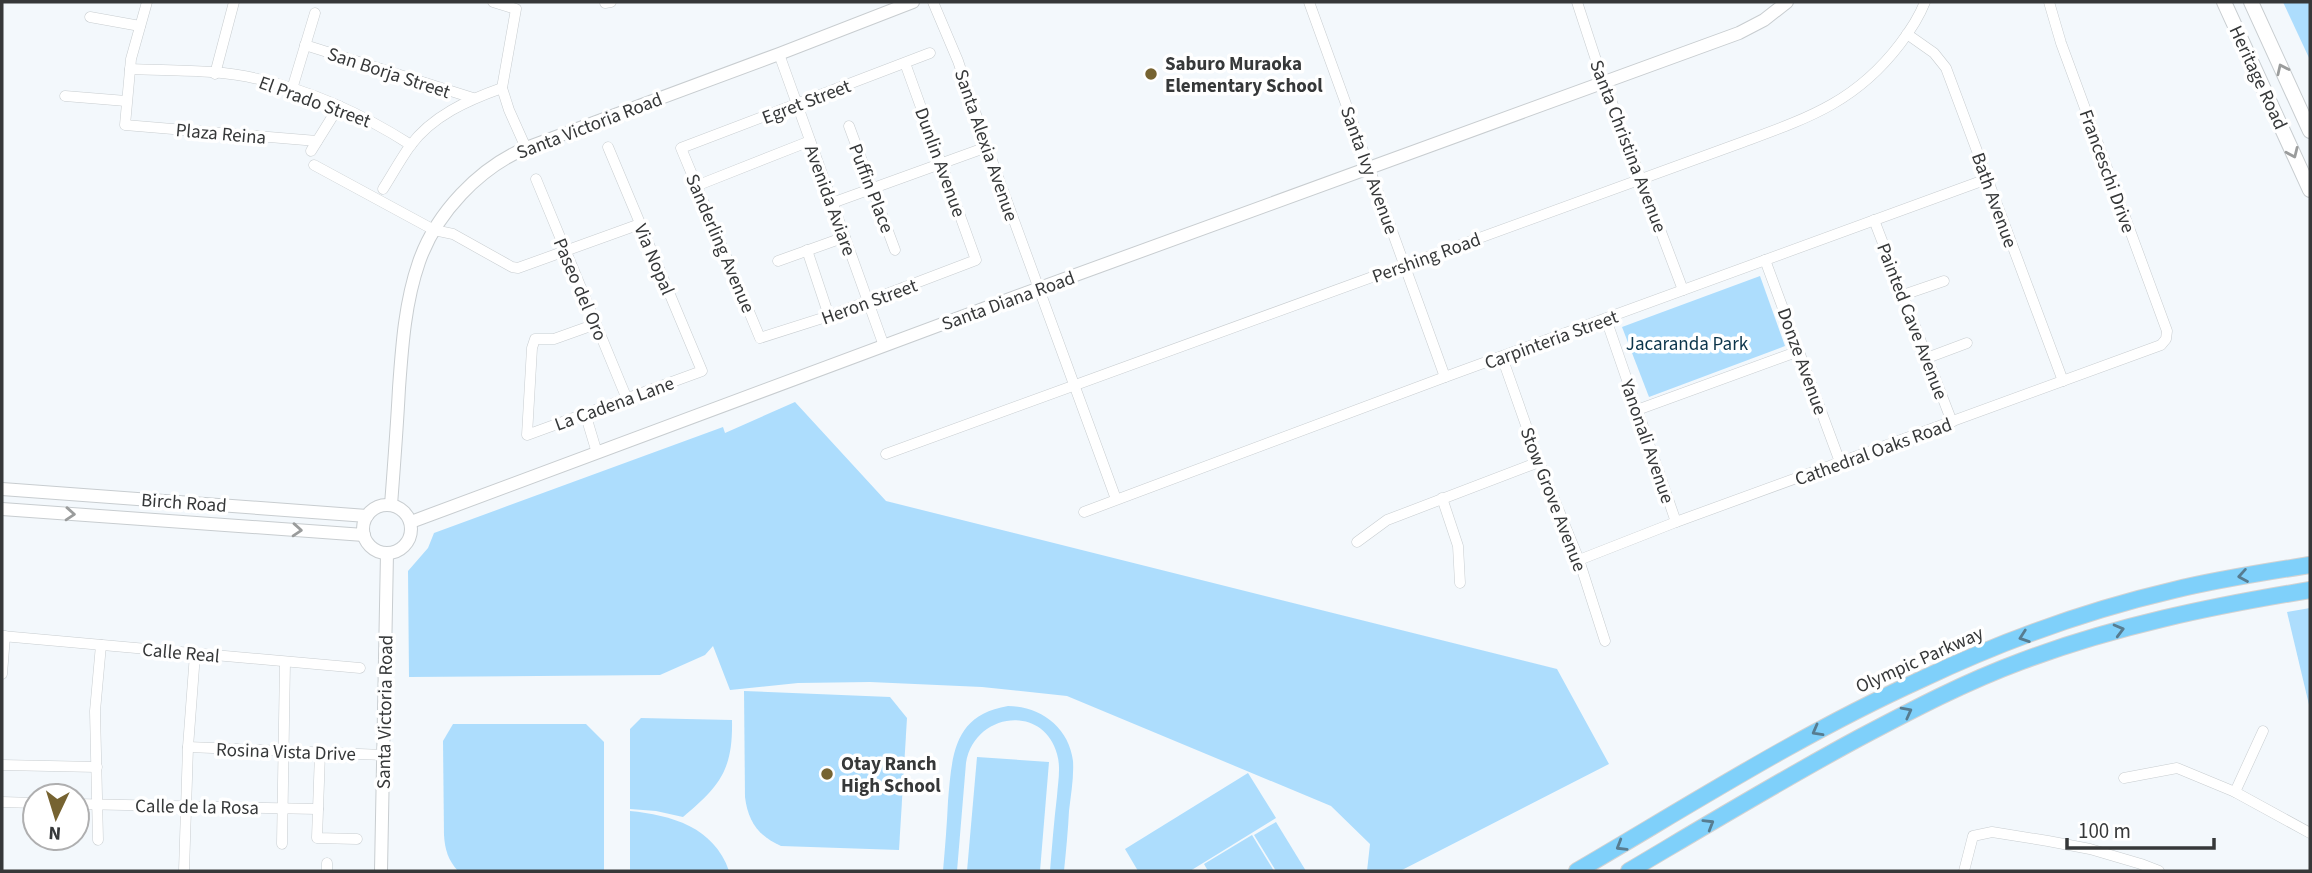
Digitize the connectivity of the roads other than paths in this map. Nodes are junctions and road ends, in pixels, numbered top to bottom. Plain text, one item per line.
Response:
1 (147, 2) edge
2 (493, 2) edge
3 (913, 2) edge
4 (933, 2) edge
5 (1309, 2) edge
6 (1577, 2) edge
7 (1787, 2) edge
8 (1925, 2) edge
9 (2049, 2) edge
10 (2224, 2) edge
11 (2250, 2) edge
12 (231, 3) edge
13 (316, 13) dead end
14 (90, 17) dead end
15 (140, 26) junction
16 (1907, 34) junction
17 (305, 45) junction
18 (930, 53) dead end
19 (779, 54) junction
20 (905, 63) junction
21 (130, 69) junction
22 (215, 74) junction
23 (1606, 82) junction
24 (502, 88) junction
25 (292, 89) junction
26 (65, 96) dead end
27 (473, 98) junction
28 (126, 101) junction
29 (797, 104) junction
30 (340, 106) junction
31 (849, 126) dead end
32 (2310, 131) edge
33 (317, 141) junction
34 (810, 141) junction
35 (411, 145) junction
36 (608, 147) dead end
37 (987, 147) junction
38 (526, 148) junction
39 (681, 148) joint
40 (311, 151) dead end
41 (941, 163) junction
42 (314, 165) dead end
43 (1370, 169) junction
44 (1642, 178) junction
45 (536, 179) dead end
46 (1987, 179) junction
47 (696, 186) junction
48 (872, 188) junction
49 (383, 189) dead end
50 (2310, 190) edge
51 (832, 203) junction
52 (1874, 220) junction
53 (640, 224) junction
54 (435, 230) junction
55 (845, 237) junction
56 (565, 250) junction
57 (807, 250) junction
58 (895, 250) dead end
59 (1765, 260) junction
60 (778, 261) dead end
61 (976, 261) joint
62 (1405, 265) junction
63 (1944, 281) dead end
64 (1038, 289) junction
65 (1683, 290) junction
66 (1903, 295) junction
67 (868, 302) junction
68 (829, 316) junction
69 (1606, 319) junction
70 (596, 324) junction
71 (760, 338) joint
72 (2166, 340) joint
73 (1967, 343) dead end
74 (884, 346) junction
75 (1799, 351) junction
76 (1503, 357) junction
77 (1927, 358) junction
78 (702, 371) joint
79 (1445, 377) junction
80 (2063, 381) junction
81 (1074, 385) junction
82 (627, 398) junction
83 (1637, 410) junction
84 (585, 414) junction
85 (1952, 422) junction
86 (597, 453) junction
87 (886, 454) dead end
88 (1539, 462) junction
89 (1840, 463) junction
90 (2, 489) edge
91 (1442, 498) junction
92 (1116, 499) junction
93 (209, 504) junction
94 (391, 505) junction
95 (2, 509) edge
96 (1084, 512) dead end
97 (367, 516) junction
98 (411, 522) junction
99 (1676, 522) junction
100 (208, 524) junction
101 (364, 535) junction
102 (1357, 542) dead end
103 (387, 553) junction
104 (1578, 560) junction
105 (2310, 565) edge
106 (1460, 583) dead end
107 (2310, 590) edge
108 (3, 636) edge
109 (1605, 641) dead end
110 (101, 645) junction
111 (195, 654) junction
112 (285, 662) junction
113 (360, 668) dead end
114 (2, 674) edge
115 (2263, 731) dead end
116 (188, 747) junction
117 (283, 751) junction
118 (320, 753) junction
119 (384, 755) junction
120 (2, 765) edge
121 (97, 767) junction
122 (2124, 778) dead end
123 (2235, 792) junction
124 (2, 803) edge
125 (21, 803) edge
126 (91, 804) edge
127 (98, 804) junction
128 (186, 807) junction
129 (282, 808) junction
130 (318, 809) junction
131 (2310, 833) edge
132 (357, 839) dead end
133 (98, 840) dead end
134 (282, 844) dead end
135 (184, 871) edge
136 (381, 871) edge
137 (1577, 871) edge
138 (1629, 871) edge
139 (1964, 871) edge
140 (2159, 871) edge

1 - 15 street
2 - 24 street
3 - 19 street, Santa Victoria Road
4 - 37 street, Santa Alexia Avenue
5 - 43 street, Santa Ivy Avenue
6 - 23 street, Santa Christina Avenue
7 - 23 street, Santa Diana Road
8 - 16 street, Pershing Road
9 - 72 street, Franceschi Drive
10 -> 50 main road, Heritage Road
32 -> 11 main road, Heritage Road
12 - 22 street
13 - 17 street
14 - 15 street
15 - 21 street
16 - 44 street, Pershing Road
16 - 46 street, Bath Avenue
17 - 25 street
17 - 27 street, San Borja Street
18 - 20 street, Egret Street
19 - 29 street, Avenida Aviare
19 - 38 street, Santa Victoria Road
20 - 29 street, Egret Street
20 - 41 street, Dunlin Avenue
21 - 22 street, El Prado Street
21 - 28 street
22 - 25 street, El Prado Street
23 - 43 street, Santa Diana Road
23 - 44 street, Santa Christina Avenue
24 - 27 street
24 - 38 street
25 - 30 street, El Prado Street
26 - 28 street
27 - 35 street
28 - 33 street, Plaza Reina
29 - 34 street, Avenida Aviare
29 - 39 street, Egret Street
30 - 33 street
30 - 35 street, El Prado Street
31 - 48 street, Puffin Place
33 - 40 street
34 - 47 street
34 - 51 street, Avenida Aviare
35 - 49 street
36 - 53 street, Via Nopal
37 - 41 street
37 - 64 street, Santa Alexia Avenue
38 - 54 street, Santa Victoria Road
39 - 47 street, Sanderling Avenue
41 - 48 street
41 - 61 street, Dunlin Avenue
42 - 54 street
43 - 62 street, Santa Ivy Avenue
43 - 64 street, Santa Diana Road
44 - 62 street, Pershing Road
44 - 65 street, Santa Christina Avenue
45 - 56 street, Paseo del Oro
46 - 52 street, Carpinteria Street
46 - 80 street, Bath Avenue
47 - 71 street, Sanderling Avenue
48 - 51 street
48 - 58 street, Puffin Place
51 - 55 street, Avenida Aviare
52 - 59 street, Carpinteria Street
52 - 66 street, Painted Cave Avenue
53 - 56 street
53 - 78 street, Via Nopal
54 - 56 street
54 - 94 street, Santa Victoria Road
55 - 57 street
55 - 67 street, Avenida Aviare
56 - 70 street, Paseo del Oro
57 - 60 street
57 - 68 street
59 - 65 street, Carpinteria Street
59 - 75 street, Donze Avenue
61 - 67 street, Heron Street
62 - 79 street, Santa Ivy Avenue
62 - 81 street, Pershing Road
63 - 66 street
64 - 74 street, Santa Diana Road
64 - 81 street
65 - 69 street, Carpinteria Street
66 - 77 street, Painted Cave Avenue
67 - 68 street, Heron Street
67 - 74 street, Avenida Aviare
68 - 71 street, Heron Street
69 - 76 street, Carpinteria Street
69 - 83 street, Yanonali Avenue
70 - 82 street, Paseo del Oro
70 - 84 street, La Cadena Lane
72 - 80 street, Cathedral Oaks Road
73 - 77 street
74 - 86 street, Santa Diana Road
75 - 83 street
75 - 89 street, Donze Avenue
76 - 79 street, Carpinteria Street
76 - 88 street, Stow Grove Avenue
77 - 85 street, Painted Cave Avenue
78 - 82 street, La Cadena Lane
79 - 92 street, Carpinteria Street
80 - 85 street, Cathedral Oaks Road
81 - 87 street, Pershing Road
81 - 92 street
82 - 84 street, La Cadena Lane
83 - 99 street, Yanonali Avenue
84 - 86 street
85 - 89 street, Cathedral Oaks Road
86 - 98 street, Santa Diana Road
88 - 91 street
88 - 104 street, Stow Grove Avenue
89 - 99 street, Cathedral Oaks Road
90 - 93 street, Birch Road
91 - 102 street
91 - 106 street
92 - 96 street, Carpinteria Street
93 - 97 street, Birch Road
93 - 100 street
94 - 97 street
94 - 98 street
95 -> 100 street, Birch Road
97 - 101 street
98 - 103 street
99 - 104 street, Cathedral Oaks Road
100 -> 101 street, Birch Road
101 - 103 street
103 - 119 street, Santa Victoria Road
104 - 109 street, Stow Grove Avenue
105 -> 137 main road, Olympic Parkway
138 -> 107 main road
108 - 110 street, Calle Real
108 - 114 street
110 - 111 street, Calle Real
110 - 121 street
111 - 112 street, Calle Real
111 - 116 street
112 - 113 street, Calle Real
112 - 117 street
115 - 123 street
116 - 117 street, Rosina Vista Drive
116 - 128 street
117 - 118 street, Rosina Vista Drive
117 - 129 street
118 - 119 street, Rosina Vista Drive
118 - 130 street
119 - 136 street, Santa Victoria Road
120 - 121 street
121 - 127 street
122 - 123 street
123 - 131 street
124 - 125 street
126 - 127 street, Calle de la Rosa
127 - 128 street, Calle de la Rosa
127 - 133 street
128 - 129 street, Calle de la Rosa
128 - 135 street
129 - 130 street, Calle de la Rosa
129 - 134 street
130 - 132 street
139 - 140 street

